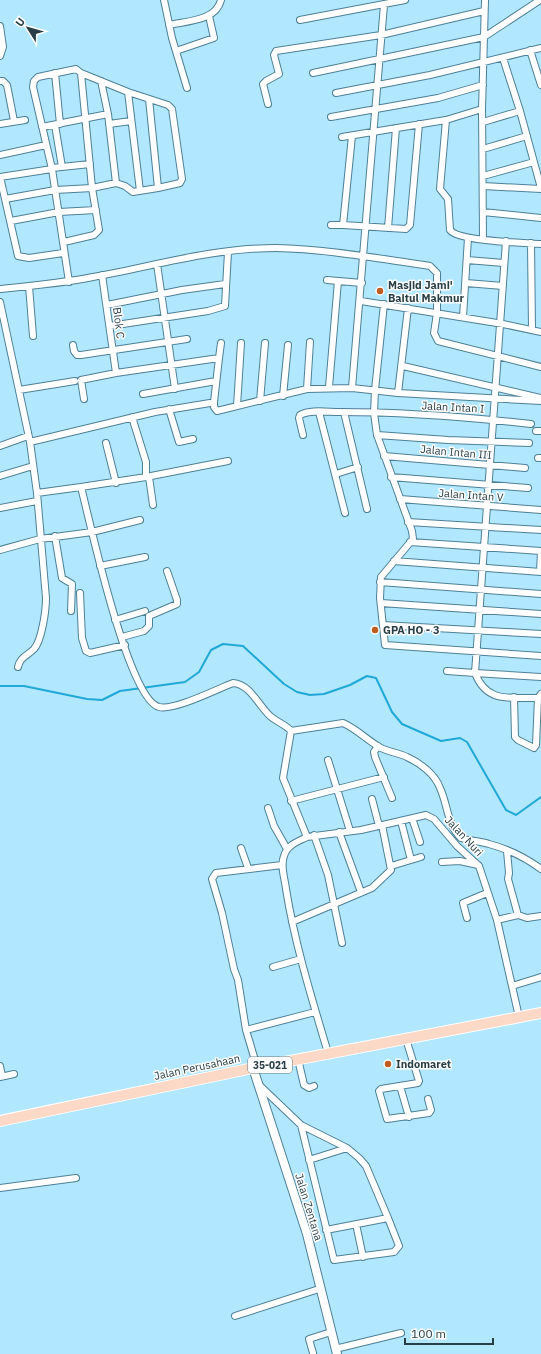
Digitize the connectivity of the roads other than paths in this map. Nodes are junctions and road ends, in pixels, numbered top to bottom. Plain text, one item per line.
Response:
1 (166, 0) edge
2 (221, 0) edge
3 (406, 0) edge
4 (540, 0) edge
5 (486, 1) edge
6 (384, 5) junction
7 (484, 11) junction
8 (209, 16) junction
9 (300, 20) dead end
10 (170, 25) junction
11 (0, 26) edge
12 (1, 35) edge
13 (381, 35) junction
14 (484, 37) junction
15 (541, 48) edge
16 (530, 50) junction
17 (176, 51) junction
18 (0, 56) edge
19 (503, 58) junction
20 (380, 59) junction
21 (482, 62) junction
22 (55, 73) junction
23 (81, 73) junction
24 (313, 73) dead end
25 (0, 81) edge
26 (101, 81) junction
27 (378, 84) junction
28 (483, 85) junction
29 (541, 85) edge
30 (187, 88) dead end
31 (128, 92) junction
32 (336, 93) dead end
33 (149, 99) junction
34 (268, 104) dead end
35 (376, 108) junction
36 (482, 109) junction
37 (520, 111) junction
38 (108, 114) junction
39 (332, 117) dead end
40 (85, 119) junction
41 (25, 120) dead end
42 (446, 120) junction
43 (14, 121) junction
44 (131, 121) junction
45 (483, 122) junction
46 (0, 124) edge
47 (58, 124) junction
48 (109, 124) junction
49 (419, 124) junction
50 (42, 127) junction
51 (396, 128) junction
52 (373, 132) junction
53 (352, 136) junction
54 (527, 136) junction
55 (342, 137) dead end
56 (46, 144) junction
57 (483, 149) junction
58 (0, 155) edge
59 (534, 162) junction
60 (90, 164) junction
61 (62, 166) junction
62 (52, 168) junction
63 (483, 176) junction
64 (116, 183) junction
65 (483, 186) junction
66 (92, 188) junction
67 (158, 188) junction
68 (541, 188) edge
69 (55, 190) junction
70 (140, 191) junction
71 (5, 199) junction
72 (96, 210) junction
73 (59, 212) junction
74 (483, 212) junction
75 (541, 218) edge
76 (11, 221) junction
77 (331, 224) dead end
78 (344, 225) junction
79 (366, 227) junction
80 (388, 228) junction
81 (468, 238) junction
82 (483, 239) junction
83 (506, 241) junction
84 (64, 242) junction
85 (531, 244) junction
86 (541, 244) edge
87 (228, 252) junction
88 (63, 253) junction
89 (364, 256) junction
90 (467, 260) junction
91 (504, 263) junction
92 (157, 264) junction
93 (102, 275) junction
94 (327, 280) dead end
95 (338, 281) junction
96 (69, 282) junction
97 (466, 282) junction
98 (362, 283) junction
99 (225, 284) junction
100 (29, 286) junction
101 (503, 286) junction
102 (0, 290) edge
103 (161, 294) junction
104 (360, 301) junction
105 (0, 302) edge
106 (384, 304) junction
107 (107, 305) junction
108 (408, 308) junction
109 (436, 313) junction
110 (463, 317) junction
111 (164, 318) junction
112 (500, 323) junction
113 (110, 326) junction
114 (532, 330) junction
115 (541, 332) edge
116 (33, 336) dead end
117 (187, 339) dead end
118 (168, 342) junction
119 (310, 342) dead end
120 (221, 343) dead end
121 (241, 343) dead end
122 (265, 343) dead end
123 (288, 345) dead end
124 (73, 346) dead end
125 (112, 350) junction
126 (498, 356) junction
127 (220, 358) junction
128 (171, 366) junction
129 (402, 366) junction
130 (541, 367) edge
131 (116, 373) junction
132 (75, 381) dead end
133 (216, 381) junction
134 (329, 387) junction
135 (496, 387) junction
136 (352, 388) junction
137 (175, 389) junction
138 (307, 389) junction
139 (19, 390) junction
140 (375, 390) junction
141 (398, 393) junction
142 (143, 394) dead end
143 (283, 396) junction
144 (541, 398) edge
145 (84, 399) dead end
146 (495, 399) junction
147 (260, 401) junction
148 (541, 401) edge
149 (210, 403) dead end
150 (237, 406) junction
151 (169, 409) junction
152 (319, 412) junction
153 (344, 412) junction
154 (374, 412) junction
155 (132, 417) junction
156 (493, 420) junction
157 (531, 424) dead end
158 (303, 435) dead end
159 (377, 435) junction
160 (29, 439) junction
161 (194, 439) dead end
162 (492, 442) junction
163 (106, 443) dead end
164 (529, 443) dead end
165 (0, 446) edge
166 (384, 456) junction
167 (228, 461) dead end
168 (490, 465) junction
169 (33, 466) junction
170 (358, 467) junction
171 (525, 468) dead end
172 (336, 474) junction
173 (0, 476) edge
174 (148, 477) junction
175 (392, 477) junction
176 (116, 483) junction
177 (489, 484) junction
178 (81, 487) junction
179 (528, 488) dead end
180 (37, 493) junction
181 (400, 499) junction
182 (37, 501) junction
183 (153, 505) dead end
184 (487, 506) junction
185 (0, 508) edge
186 (367, 509) dead end
187 (541, 510) edge
188 (345, 513) dead end
189 (140, 520) dead end
190 (408, 522) junction
191 (486, 526) junction
192 (541, 530) edge
193 (92, 532) junction
194 (55, 536) junction
195 (40, 539) junction
196 (410, 542) junction
197 (485, 546) junction
198 (0, 550) edge
199 (145, 557) dead end
200 (394, 562) junction
201 (100, 566) junction
202 (482, 568) junction
203 (167, 571) dead end
204 (541, 572) edge
205 (380, 582) junction
206 (482, 590) junction
207 (80, 593) dead end
208 (541, 594) edge
209 (381, 603) junction
210 (480, 609) junction
211 (71, 611) dead end
212 (145, 611) dead end
213 (541, 614) edge
214 (115, 620) junction
215 (383, 625) junction
216 (479, 630) junction
217 (541, 634) edge
218 (122, 637) junction
219 (125, 646) junction
220 (476, 652) junction
221 (541, 656) edge
222 (18, 668) dead end
223 (447, 672) dead end
224 (475, 673) junction
225 (541, 677) edge
226 (539, 696) edge
227 (514, 697) junction
228 (539, 711) edge
229 (291, 731) junction
230 (377, 747) junction
231 (328, 760) dead end
232 (384, 777) junction
233 (337, 789) junction
234 (392, 798) dead end
235 (372, 799) dead end
236 (291, 801) junction
237 (268, 808) dead end
238 (412, 818) junction
239 (401, 821) junction
240 (381, 826) junction
241 (350, 831) junction
242 (339, 832) junction
243 (452, 832) junction
244 (314, 835) junction
245 (307, 837) junction
246 (420, 842) dead end
247 (241, 848) dead end
248 (287, 849) junction
249 (507, 850) junction
250 (421, 857) dead end
251 (411, 860) junction
252 (442, 862) dead end
253 (282, 865) junction
254 (478, 865) junction
255 (392, 866) junction
256 (248, 868) junction
257 (541, 869) edge
258 (362, 892) junction
259 (487, 893) junction
260 (334, 904) junction
261 (518, 915) junction
262 (541, 916) edge
263 (468, 918) dead end
264 (497, 920) junction
265 (292, 922) junction
266 (342, 943) dead end
267 (301, 959) junction
268 (273, 966) dead end
269 (541, 977) edge
270 (512, 986) junction
271 (315, 1012) junction
272 (541, 1013) edge
273 (519, 1017) junction
274 (246, 1030) junction
275 (406, 1040) junction
276 (328, 1053) junction
277 (298, 1059) junction
278 (0, 1066) edge
279 (255, 1068) junction
280 (14, 1074) dead end
281 (1, 1076) edge
282 (258, 1084) junction
283 (314, 1086) dead end
284 (400, 1086) junction
285 (428, 1099) dead end
286 (409, 1117) junction
287 (0, 1121) edge
288 (301, 1125) junction
289 (347, 1148) junction
290 (309, 1160) junction
291 (76, 1178) dead end
292 (0, 1188) edge
293 (388, 1218) junction
294 (356, 1224) junction
295 (326, 1230) junction
296 (362, 1257) junction
297 (319, 1289) junction
298 (235, 1316) dead end
299 (331, 1332) junction
300 (401, 1333) dead end
301 (336, 1351) edge
302 (312, 1353) edge

1 - 10 street
2 - 8 street
3 - 6 street
4 - 14 street
5 - 7 street
6 - 9 street
6 - 13 street
7 - 13 street
7 - 14 street
8 - 10 street
8 - 17 street
10 - 17 street
11 - 12 street
12 - 18 street
13 - 20 street
13 - 34 street
14 - 20 street
14 - 21 street
15 - 16 street
16 - 19 street
16 - 29 street
17 - 30 street
19 - 21 street
19 - 37 street
20 - 24 street
20 - 27 street
21 - 27 street
21 - 28 street
22 - 23 street
22 - 47 street
22 - 50 street
23 - 26 street
23 - 40 street
25 - 43 street
26 - 31 street
26 - 38 street
27 - 32 street
27 - 35 street
28 - 35 street
28 - 36 street
31 - 33 street
31 - 44 street
33 - 67 street
33 - 67 street
35 - 39 street
35 - 52 street
36 - 42 street
36 - 45 street
37 - 45 street
37 - 54 street
38 - 40 street
38 - 48 street
40 - 47 street
40 - 60 street
41 - 43 street
42 - 49 street
42 - 81 street
43 - 46 street
44 - 48 street
44 - 70 street
45 - 57 street
47 - 50 street
47 - 61 street
48 - 64 street
49 - 51 street
49 - 80 street
50 - 56 street
51 - 52 street
51 - 80 street
52 - 53 street
52 - 79 street
53 - 55 street
53 - 78 street
54 - 57 street
54 - 59 street
56 - 58 street
56 - 62 street
57 - 63 street
59 - 63 street
59 - 68 street
60 - 61 street
60 - 66 street
61 - 62 street
62 - 69 street
62 - 71 street
63 - 65 street
64 - 66 street
64 - 70 street
65 - 68 street
65 - 74 street
66 - 69 street
66 - 72 street
67 - 70 street
69 - 71 street
69 - 73 street
71 - 76 street
72 - 73 street
72 - 84 street
73 - 76 street
73 - 84 street
74 - 75 street
74 - 82 street
76 - 88 street
77 - 78 street
78 - 79 street
79 - 80 street
79 - 89 street
81 - 82 street
81 - 90 street
82 - 83 street
83 - 85 street
83 - 91 street
84 - 88 street
85 - 86 street
85 - 114 street
87 - 89 street
87 - 92 street
87 - 99 street
88 - 96 street
89 - 98 street
89 - 109 street
90 - 91 street
90 - 97 street
91 - 101 street
92 - 93 street
92 - 103 street
93 - 96 street
93 - 107 street, Blok C
94 - 95 street
95 - 98 street
95 - 134 street
96 - 100 street
97 - 101 street
97 - 110 street
98 - 104 street
99 - 103 street
99 - 111 street
100 - 102 street
100 - 116 street
101 - 112 street
103 - 107 street
103 - 111 street
104 - 106 street
104 - 136 street
105 - 139 street
106 - 108 street
106 - 140 street
107 - 113 street, Blok C
108 - 109 street
108 - 129 street
109 - 110 street
109 - 126 street
110 - 112 street
111 - 113 street
111 - 118 street
112 - 114 street
112 - 126 street
113 - 125 street, Blok C
114 - 115 street
117 - 118 street
118 - 125 street
118 - 128 street
119 - 138 street
120 - 127 street
121 - 150 street
122 - 147 street
123 - 143 street
124 - 125 street
125 - 131 street, Blok C
126 - 130 street
126 - 135 street
127 - 128 street
127 - 133 street
128 - 131 street
128 - 137 street
129 - 135 street
129 - 141 street
131 - 145 street
132 - 139 street
133 - 137 street
133 - 150 street
134 - 136 street
134 - 138 street
135 - 144 street
135 - 146 street
136 - 140 street
137 - 142 street
138 - 143 street
139 - 160 street
140 - 141 street
140 - 154 street
141 - 146 street
143 - 147 street
146 - 148 street
146 - 156 street
147 - 150 street
149 - 151 street
151 - 155 street
151 - 161 street
152 - 153 street, Jalan Intan I
152 - 158 street, Jalan Intan I
152 - 172 street
153 - 154 street, Jalan Intan I
153 - 170 street
154 - 156 street, Jalan Intan I
154 - 159 street
155 - 160 street
155 - 174 street
156 - 157 street, Jalan Intan I
156 - 162 street
159 - 162 street
159 - 166 street
160 - 165 street
160 - 169 street
162 - 164 street
162 - 168 street
163 - 176 street
166 - 168 street, Jalan Intan III
166 - 175 street
167 - 174 street
168 - 171 street, Jalan Intan III
168 - 177 street
169 - 173 street
169 - 180 street
170 - 172 street
170 - 186 street
172 - 188 street
174 - 176 street
174 - 183 street
175 - 177 street
175 - 181 street
176 - 178 street
177 - 179 street
177 - 184 street
178 - 180 street
178 - 193 street
180 - 182 street
181 - 184 street, Jalan Intan V
181 - 190 street
182 - 185 street
182 - 195 street
184 - 187 street, Jalan Intan V
184 - 191 street
189 - 193 street
190 - 191 street
190 - 196 street
191 - 192 street
191 - 197 street
193 - 194 street
193 - 201 street
194 - 195 street
194 - 211 street
195 - 198 street
195 - 222 street
196 - 197 street
196 - 200 street
197 - 202 street
197 - 204 street
199 - 201 street
200 - 202 street
200 - 205 street
201 - 214 street
202 - 204 street
202 - 206 street
203 - 218 street
205 - 206 street
205 - 209 street
206 - 208 street
206 - 210 street
207 - 219 street
209 - 210 street
209 - 215 street
210 - 213 street
210 - 216 street
212 - 214 street
214 - 218 street
215 - 216 street
215 - 220 street
216 - 217 street
216 - 220 street
218 - 219 street
219 - 229 street
220 - 221 street
220 - 224 street
223 - 224 street
224 - 225 street
224 - 227 street
226 - 227 street
226 - 228 street
227 - 228 street
229 - 230 street
229 - 236 street
230 - 232 street
230 - 243 street
231 - 233 street
232 - 233 street
232 - 234 street
233 - 236 street
233 - 241 street
235 - 240 street
236 - 245 street
237 - 248 street
238 - 239 street, Jalan Nuri
238 - 243 street, Jalan Nuri
238 - 246 street
239 - 240 street, Jalan Nuri
239 - 251 street
240 - 241 street, Jalan Nuri
240 - 255 street
241 - 242 street, Jalan Nuri
242 - 244 street, Jalan Nuri
242 - 258 street
243 - 249 street
243 - 254 street, Jalan Nuri
244 - 245 street, Jalan Nuri
244 - 260 street
245 - 248 street, Jalan Nuri
247 - 256 street
248 - 253 street
249 - 257 street
249 - 261 street
250 - 251 street
251 - 255 street
252 - 254 street
253 - 256 street
253 - 265 street
254 - 259 street, Jalan Nuri
255 - 258 street
256 - 274 street
258 - 260 street
259 - 263 street
259 - 264 street, Jalan Nuri
260 - 265 street
260 - 266 street
261 - 262 street
261 - 264 street
264 - 270 street, Jalan Nuri
265 - 267 street
267 - 268 street
267 - 271 street
269 - 270 street
270 - 273 street, Jalan Nuri
271 - 274 street
271 - 276 street
272 - 273 main road, Jalan Perusahaan / 35-021
273 - 275 main road, Jalan Perusahaan / 35-021
274 - 279 street
275 - 276 main road, Jalan Perusahaan / 35-021
275 - 284 street
276 - 277 main road, Jalan Perusahaan / 35-021
277 - 279 main road, Jalan Perusahaan / 35-021
277 - 283 street
278 - 281 street
279 - 282 street, Jalan Zentana
279 - 287 main road, Jalan Perusahaan / 35-021
280 - 281 street
282 - 288 street
282 - 297 street, Jalan Zentana
284 - 286 street
284 - 286 street
285 - 286 street
288 - 289 street
288 - 290 street
289 - 290 street
289 - 293 street
290 - 295 street
291 - 292 street
293 - 294 street
293 - 296 street
294 - 295 street
294 - 296 street
295 - 296 street
297 - 298 street
297 - 299 street, Jalan Zentana
299 - 301 street, Jalan Zentana
299 - 302 street
300 - 301 street

